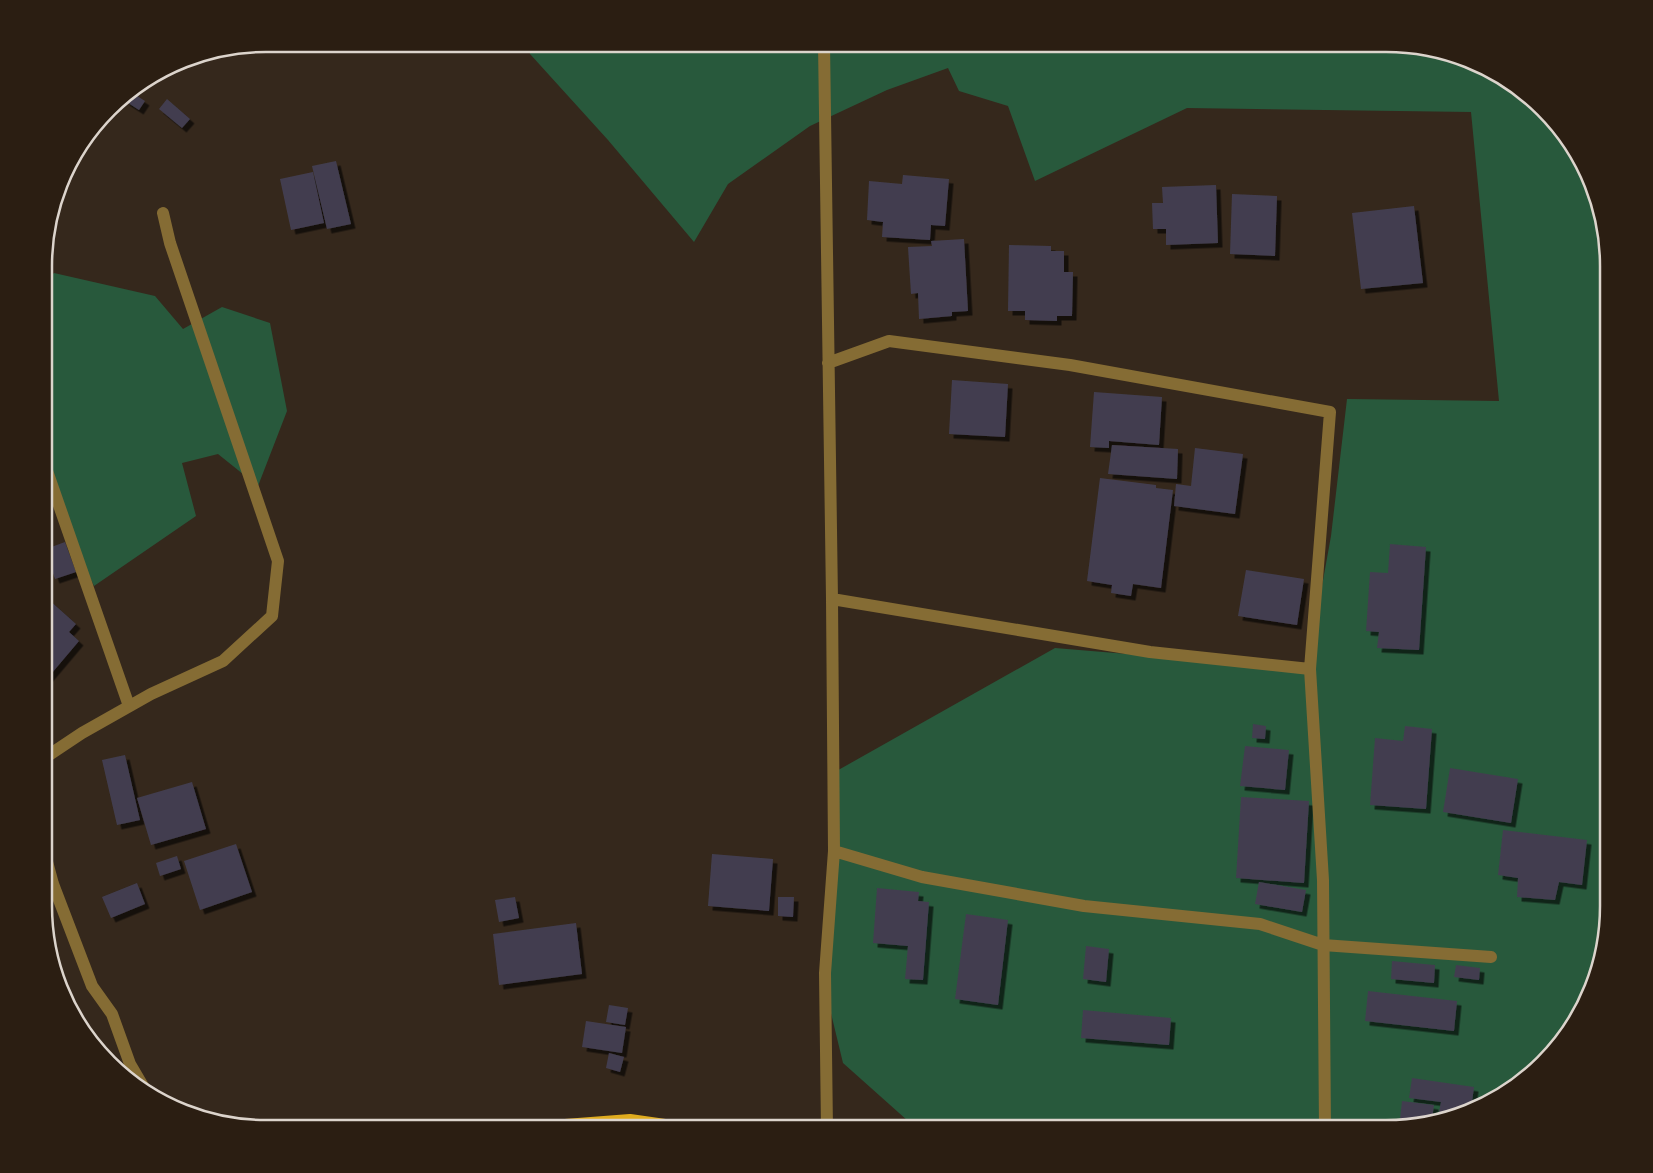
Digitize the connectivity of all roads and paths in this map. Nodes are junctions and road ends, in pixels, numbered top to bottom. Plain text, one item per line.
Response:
1 (824, 52) edge
2 (163, 213) dead end
3 (828, 363) junction
4 (52, 485) edge
5 (832, 599) junction
6 (1310, 669) junction
7 (130, 706) junction
8 (52, 753) edge
9 (834, 851) junction
10 (52, 880) edge
11 (1323, 945) junction
12 (1491, 957) dead end
13 (138, 1078) edge
14 (827, 1120) edge
15 (1324, 1120) edge

1 - 3 street
2 - 7 street
3 - 5 street
3 - 6 street
4 - 7 street
5 - 6 street
5 - 9 street
6 - 11 street
7 - 8 street
9 - 11 street
9 - 14 street
10 - 13 street
11 - 12 street
11 - 15 street

